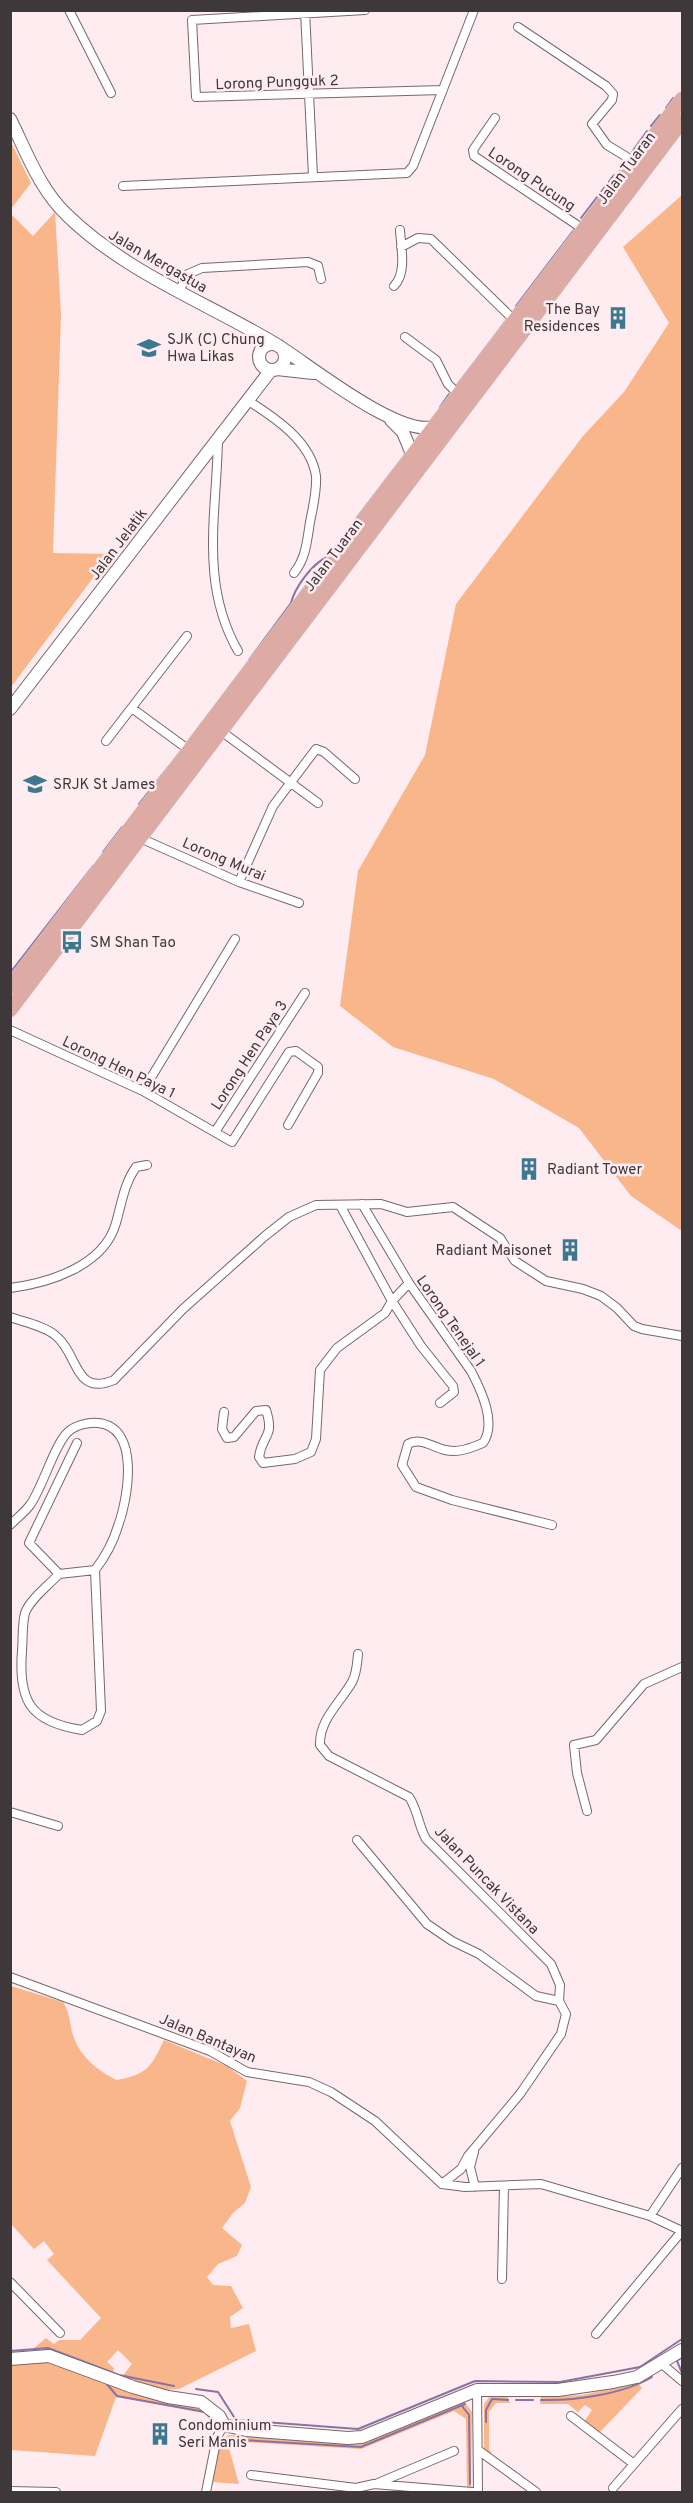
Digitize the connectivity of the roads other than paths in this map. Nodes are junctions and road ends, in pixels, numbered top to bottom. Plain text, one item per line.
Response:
1 (69, 10) edge
2 (365, 10) edge
3 (474, 10) edge
4 (305, 12) edge
5 (518, 27) dead end
6 (442, 90) junction
7 (111, 93) dead end
8 (309, 93) junction
9 (682, 99) edge
10 (495, 118) dead end
11 (10, 119) edge
12 (682, 122) edge
13 (635, 162) junction
14 (313, 176) junction
15 (123, 186) dead end
16 (583, 229) junction
17 (400, 230) dead end
18 (401, 247) junction
19 (321, 279) dead end
20 (394, 286) dead end
21 (178, 291) junction
22 (511, 317) junction
23 (243, 327) junction
24 (405, 337) dead end
25 (279, 346) junction
26 (267, 365) junction
27 (320, 375) junction
28 (458, 394) junction
29 (249, 398) junction
30 (380, 412) junction
31 (439, 431) junction
32 (218, 438) junction
33 (412, 454) junction
34 (294, 573) dead end
35 (187, 636) dead end
36 (238, 651) dead end
37 (10, 709) edge
38 (133, 709) junction
39 (229, 720) junction
40 (221, 731) junction
41 (106, 741) dead end
42 (190, 749) junction
43 (355, 779) dead end
44 (292, 784) junction
45 (318, 803) dead end
46 (140, 838) junction
47 (239, 882) junction
48 (299, 903) dead end
49 (235, 939) dead end
50 (10, 987) edge
51 (25, 991) junction
52 (305, 993) dead end
53 (10, 1005) edge
54 (10, 1010) edge
55 (10, 1030) edge
56 (142, 1091) junction
57 (288, 1125) dead end
58 (215, 1132) junction
59 (147, 1165) dead end
60 (363, 1204) junction
61 (340, 1205) junction
62 (409, 1283) junction
63 (10, 1288) edge
64 (392, 1301) junction
65 (10, 1317) edge
66 (682, 1336) edge
67 (440, 1403) dead end
68 (224, 1412) dead end
69 (77, 1443) dead end
70 (10, 1525) edge
71 (552, 1525) dead end
72 (94, 1570) junction
73 (59, 1574) junction
74 (358, 1654) dead end
75 (682, 1667) edge
76 (587, 1811) dead end
77 (10, 1812) edge
78 (58, 1826) dead end
79 (357, 1840) dead end
80 (10, 1977) edge
81 (559, 2001) junction
82 (474, 2152) junction
83 (682, 2168) edge
84 (462, 2169) junction
85 (442, 2184) junction
86 (504, 2186) junction
87 (470, 2187) junction
88 (650, 2216) junction
89 (682, 2231) edge
90 (502, 2279) dead end
91 (10, 2282) edge
92 (60, 2333) dead end
93 (596, 2334) dead end
94 (682, 2350) edge
95 (10, 2359) edge
96 (662, 2364) junction
97 (682, 2381) edge
98 (477, 2390) junction
99 (682, 2409) edge
100 (571, 2416) dead end
101 (224, 2425) junction
102 (478, 2450) junction
103 (454, 2451) dead end
104 (634, 2464) junction
105 (251, 2475) dead end
106 (374, 2484) junction
107 (613, 2488) dead end
108 (10, 2491) edge
109 (56, 2493) edge
110 (206, 2493) edge
111 (472, 2493) edge
112 (478, 2493) edge
113 (536, 2493) edge

1 - 7 street
2 - 4 street
3 - 6 street
4 - 8 street
4 - 8 street, Lorong Pungguk 2
5 - 13 street
6 - 8 street, Lorong Pungguk 2
6 - 14 street
8 - 14 street
9 - 13 main road, Jalan Tuaran
10 - 16 street, Lorong Pucung
11 - 21 street, Jalan Mergastua
12 - 31 main road, Jalan Tuaran
13 - 16 main road, Jalan Tuaran
14 - 15 street
16 - 22 main road, Jalan Tuaran
17 - 18 street
18 - 20 street
18 - 22 street
19 - 21 street
21 - 23 street, Jalan Mergastua
22 - 28 main road, Jalan Tuaran
23 - 25 street, Jalan Mergastua
23 - 26 street
24 - 28 street
25 - 26 street
25 - 26 street
25 - 27 street, Jalan Mergastua
26 - 27 street, Jalan Mergastua
26 - 29 street, Jalan Jelatik
27 - 30 street, Jalan Mergastua
28 - 31 main road, Jalan Tuaran
29 - 32 street, Jalan Jelatik
29 - 34 street
30 - 31 street, Jalan Mergastua
30 - 33 street, Jalan Mergastua
31 - 33 main road
31 - 39 main road, Jalan Tuaran
32 - 36 street
32 - 37 street, Jalan Jelatik
33 - 42 main road, Jalan Tuaran
35 - 38 street
38 - 41 street
38 - 42 street
39 - 40 main road, Jalan Tuaran
39 - 42 main road
40 - 44 street
40 - 46 main road, Jalan Tuaran
42 - 50 main road, Jalan Tuaran
43 - 44 street
44 - 45 street
44 - 47 street
46 - 47 street, Lorong Murai
46 - 51 main road, Jalan Tuaran
47 - 48 street, Lorong Murai
49 - 56 street
51 - 53 main road
51 - 54 main road, Jalan Tuaran
52 - 58 street, Lorong Hen Paya 3
55 - 56 street, Lorong Hen Paya 1
56 - 58 street, Lorong Hen Paya 1
57 - 58 street
59 - 63 street
60 - 61 street
60 - 62 street, Lorong Tenejal 1
60 - 66 street
61 - 64 street
61 - 65 street
62 - 64 street
62 - 71 street, Lorong Tenejal 1
64 - 67 street
64 - 68 street
69 - 73 street
70 - 72 street
72 - 73 street
72 - 73 street
74 - 81 street, Jalan Puncak Vistana
75 - 76 street
77 - 78 street
79 - 81 street
80 - 85 street, Jalan Bantayan
81 - 82 street
82 - 84 street
82 - 87 street
83 - 88 street
84 - 85 street
84 - 87 street
85 - 87 street
86 - 87 street
86 - 88 street
86 - 90 street
88 - 89 street
89 - 93 street
91 - 92 street
94 - 96 street
95 - 101 street
96 - 97 street
96 - 98 street
98 - 101 street
98 - 102 street
99 - 104 street
100 - 104 street
101 - 110 street
102 - 112 street
102 - 113 street
103 - 106 street
104 - 107 street
105 - 106 street
106 - 111 street
108 - 109 street

